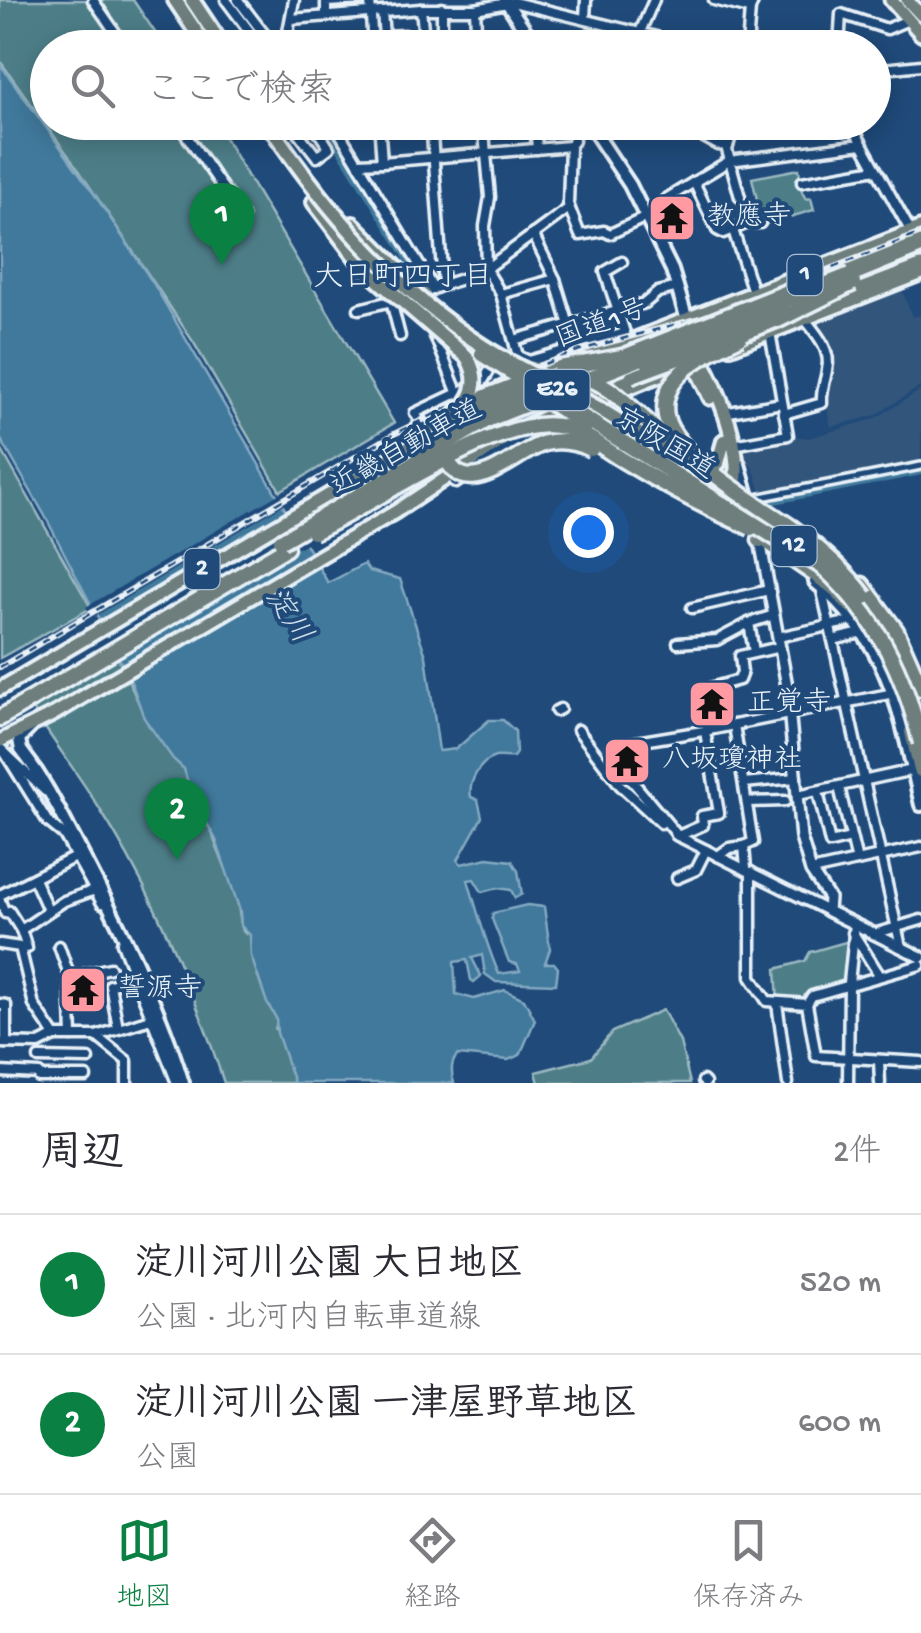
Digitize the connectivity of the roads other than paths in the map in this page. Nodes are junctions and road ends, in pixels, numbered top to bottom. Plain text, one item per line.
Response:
1 (93, 0) edge
2 (175, 0) edge
3 (184, 0) edge
4 (195, 0) edge
5 (226, 0) edge
6 (238, 0) edge
7 (294, 0) edge
8 (367, 0) edge
9 (586, 0) edge
10 (654, 0) edge
11 (714, 0) edge
12 (890, 0) edge
13 (908, 0) edge
14 (506, 1) edge
15 (752, 4) edge
16 (442, 8) junction
17 (422, 9) junction
18 (475, 9) junction
19 (382, 12) junction
20 (370, 13) junction
21 (921, 14) edge
22 (326, 16) junction
23 (585, 18) junction
24 (291, 19) junction
25 (908, 20) junction
26 (114, 30) edge
27 (195, 30) edge
28 (204, 30) edge
29 (215, 30) edge
30 (248, 30) edge
31 (261, 30) edge
32 (289, 30) edge
33 (371, 30) edge
34 (384, 30) edge
35 (423, 30) edge
36 (442, 30) edge
37 (476, 30) edge
38 (525, 30) edge
39 (630, 30) edge
40 (639, 30) edge
41 (750, 30) edge
42 (840, 30) edge
43 (921, 34) edge
44 (921, 64) edge
45 (891, 68) edge
46 (190, 140) edge
47 (271, 140) edge
48 (279, 140) edge
49 (287, 140) edge
50 (304, 140) edge
51 (324, 140) edge
52 (344, 140) edge
53 (380, 140) edge
54 (432, 140) edge
55 (485, 140) edge
56 (537, 140) edge
57 (574, 140) edge
58 (600, 140) edge
59 (709, 140) edge
60 (729, 140) edge
61 (860, 140) edge
62 (862, 144) junction
63 (570, 146) junction
64 (728, 146) junction
65 (538, 149) junction
66 (486, 153) junction
67 (434, 158) junction
68 (729, 160) junction
69 (382, 162) junction
70 (358, 164) junction
71 (876, 169) junction
72 (694, 182) junction
73 (802, 182) dead end
74 (740, 197) dead end
75 (314, 202) junction
76 (570, 208) junction
77 (646, 216) junction
78 (243, 217) dead end
79 (760, 223) dead end
80 (733, 230) junction
81 (534, 234) junction
82 (919, 237) edge
83 (869, 253) junction
84 (622, 262) dead end
85 (919, 267) edge
86 (486, 269) junction
87 (836, 269) junction
88 (555, 278) junction
89 (804, 280) junction
90 (853, 283) junction
91 (443, 284) junction
92 (678, 287) junction
93 (501, 294) junction
94 (424, 295) junction
95 (754, 295) junction
96 (391, 301) junction
97 (359, 310) dead end
98 (619, 311) junction
99 (803, 315) junction
100 (422, 318) junction
101 (688, 320) junction
102 (568, 325) junction
103 (770, 332) junction
104 (626, 338) junction
105 (514, 340) junction
106 (694, 340) junction
107 (574, 345) junction
108 (666, 346) junction
109 (727, 348) junction
110 (613, 350) junction
111 (489, 351) junction
112 (700, 358) junction
113 (666, 372) junction
114 (710, 374) junction
115 (556, 396) joint
116 (710, 398) junction
117 (782, 403) junction
118 (466, 406) junction
119 (722, 414) junction
120 (784, 414) junction
121 (591, 417) junction
122 (546, 422) junction
123 (422, 426) dead end
124 (418, 441) joint
125 (728, 443) junction
126 (493, 446) junction
127 (622, 460) junction
128 (739, 463) junction
129 (921, 466) edge
130 (454, 481) dead end
131 (361, 492) junction
132 (705, 500) junction
133 (747, 500) junction
134 (769, 519) junction
135 (313, 532) junction
136 (760, 540) junction
137 (831, 576) junction
138 (769, 590) junction
139 (866, 598) junction
140 (692, 608) dead end
141 (774, 615) junction
142 (856, 620) junction
143 (749, 623) junction
144 (830, 626) junction
145 (865, 632) junction
146 (833, 640) junction
147 (779, 642) junction
148 (678, 643) dead end
149 (754, 652) junction
150 (921, 688) edge
151 (0, 689) edge
152 (894, 693) junction
153 (921, 697) edge
154 (846, 704) junction
155 (0, 707) edge
156 (921, 713) edge
157 (790, 716) junction
158 (0, 718) edge
159 (734, 726) junction
160 (578, 730) dead end
161 (707, 731) junction
162 (8, 742) edge
163 (921, 743) edge
164 (917, 770) edge
165 (796, 778) junction
166 (863, 782) junction
167 (744, 783) junction
168 (839, 787) junction
169 (818, 792) junction
170 (798, 795) junction
171 (785, 801) dead end
172 (747, 802) junction
173 (921, 805) edge
174 (64, 835) junction
175 (678, 836) junction
176 (851, 838) junction
177 (744, 846) junction
178 (921, 847) edge
179 (706, 850) junction
180 (718, 856) junction
181 (880, 856) junction
182 (74, 858) junction
183 (857, 861) junction
184 (749, 871) junction
185 (810, 872) junction
186 (677, 878) dead end
187 (34, 879) junction
188 (95, 890) junction
189 (0, 898) edge
190 (48, 910) junction
191 (828, 911) junction
192 (921, 920) edge
193 (896, 927) junction
194 (854, 928) junction
195 (21, 930) junction
196 (874, 934) junction
197 (0, 944) edge
198 (59, 946) dead end
199 (27, 948) dead end
200 (901, 948) junction
201 (921, 958) edge
202 (920, 965) edge
203 (880, 976) junction
204 (70, 977) junction
205 (127, 980) dead end
206 (849, 983) junction
207 (114, 984) junction
208 (777, 1003) junction
209 (0, 1004) edge
210 (808, 1004) junction
211 (154, 1018) junction
212 (118, 1028) junction
213 (72, 1034) junction
214 (99, 1034) junction
215 (55, 1036) junction
216 (3, 1043) edge
217 (39, 1044) junction
218 (39, 1058) junction
219 (88, 1058) dead end
220 (848, 1059) junction
221 (878, 1060) junction
222 (921, 1062) edge
223 (0, 1072) edge
224 (39, 1078) edge
225 (86, 1078) dead end
226 (127, 1083) edge
227 (180, 1083) edge
228 (788, 1083) edge
229 (848, 1083) edge
230 (880, 1083) edge

1 - 26 street
2 - 27 highway
3 - 28 highway
4 - 29 highway
5 - 30 street
6 - 31 street
7 - 24 street
8 - 20 street
8 - 22 street
9 - 23 street
10 - 40 street
11 - 15 street
12 - 25 main road
13 - 21 main road
14 - 18 street
14 - 23 street
14 - 38 main road
15 - 41 street
16 - 17 street
16 - 18 street
16 - 36 street
17 - 19 street
17 - 35 street
18 - 37 street
19 - 20 street
19 - 34 street
20 - 22 street
20 - 33 street
22 - 24 street
23 - 39 street
24 - 32 street
25 - 42 street
25 - 43 main road
44 - 45 street
46 - 78 street
47 - 75 highway, 京阪国道 / 1
48 - 111 highway, 京阪国道 / 1, bridge
49 - 94 highway, 国道1号 / 1
50 - 51 street
52 - 70 street
53 - 69 street
54 - 67 street
55 - 66 street
56 - 65 street
57 - 63 street
58 - 77 main road
59 - 64 street
60 - 64 street
61 - 62 street
62 - 68 street
62 - 71 street
63 - 65 street
63 - 76 street
64 - 68 street
65 - 66 street
66 - 67 street
66 - 86 street
67 - 69 street
67 - 91 street
68 - 72 street
68 - 74 street
69 - 70 street
70 - 94 street
71 - 73 street
71 - 82 street
72 - 77 street
72 - 80 street
75 - 111 highway, 京阪国道 / 1, bridge
75 - 118 highway, 1, bridge
76 - 77 street
76 - 81 street
77 - 92 main road
79 - 80 street
80 - 95 street
81 - 86 street
81 - 88 street
82 - 83 highway, 1
82 - 87 main road
82 - 108 highway, 近畿自動車道 / E26, bridge
83 - 87 main road
83 - 89 highway, 1
84 - 98 street
85 - 90 highway, 近畿自動車道 / E26
85 - 99 highway, 1
86 - 91 street
86 - 93 street
87 - 89 main road
88 - 93 street
88 - 102 street
89 - 95 highway, 1
89 - 118 main road, bridge
90 - 133 highway, bridge
90 - 135 highway, 近畿自動車道 / E26, bridge
91 - 94 street
92 - 98 street
92 - 101 main road
93 - 105 street
94 - 96 street
94 - 100 street
94 - 111 highway, 国道1号 / 1
95 - 101 highway, 1
96 - 97 street
96 - 100 street
98 - 102 street
98 - 104 street
99 - 103 highway, 1
99 - 120 street
99 - 126 main road, 2, bridge
100 - 118 street
101 - 104 highway, 国道1号 / 1
101 - 106 highway, 京阪国道
102 - 105 street
102 - 107 street
103 - 109 highway, 1
103 - 117 street
104 - 107 street
104 - 110 highway, 国道1号 / 1
105 - 107 street
106 - 112 highway, 京阪国道
106 - 118 main road
108 - 127 highway, bridge
108 - 131 highway, 近畿自動車道 / E26, bridge
109 - 112 highway, 1
109 - 114 highway
110 - 111 highway, 国道1号 / 1
110 - 118 highway
111 - 115 highway, 1, bridge
111 - 118 street
111 - 125 highway, 1, bridge
111 - 132 highway, 京阪国道 / 1, bridge
112 - 113 main road
112 - 114 highway, 京阪国道
112 - 116 highway, 京阪国道
113 - 116 main road
113 - 122 main road
114 - 119 highway, 京阪国道
115 - 121 highway, 12, bridge
116 - 125 highway, 京阪国道
117 - 119 street
117 - 120 street
118 - 123 street
118 - 124 highway
119 - 125 highway, 京阪国道
120 - 125 street
121 - 137 highway, 12, bridge
121 - 139 highway, bridge
122 - 126 main road
122 - 130 street
124 - 151 main road, 2
125 - 128 highway, 京阪国道
125 - 133 highway, 京阪国道
126 - 162 main road, 2
127 - 135 highway, bridge
127 - 137 highway, bridge
128 - 133 highway, 京阪国道
128 - 133 main road
129 - 133 street
131 - 133 highway, bridge
131 - 155 highway, 近畿自動車道 / E26, bridge
132 - 133 highway, 京阪国道
132 - 136 highway, 1
133 - 134 main road
133 - 136 main road
133 - 137 highway, bridge
134 - 137 main road
134 - 150 highway, bridge
135 - 158 highway, 近畿自動車道 / E26
136 - 137 main road
136 - 138 street
136 - 164 highway, bridge
137 - 139 highway, bridge
137 - 142 main road
137 - 144 street
137 - 153 main road
137 - 163 highway, 12, bridge
138 - 140 street
138 - 141 street
139 - 156 highway, bridge
141 - 143 street
141 - 147 street
142 - 144 street
142 - 145 main road
143 - 148 street
143 - 149 street
144 - 146 street
144 - 147 street
145 - 146 street
145 - 152 main road
146 - 154 street
147 - 149 street
147 - 157 street
149 - 161 street
152 - 154 street
152 - 164 main road
154 - 157 street
154 - 166 street
157 - 159 street
157 - 165 street
159 - 161 street
159 - 167 street
160 - 175 street
161 - 175 street
161 - 175 street
162 - 174 street
162 - 174 street
162 - 227 main road
164 - 166 street
164 - 173 main road
165 - 167 street
165 - 170 street
166 - 168 street
166 - 181 street
167 - 172 street
168 - 169 street
168 - 176 street
169 - 170 street
169 - 176 street
170 - 185 street
171 - 172 street
172 - 177 street
174 - 182 street
175 - 179 street
176 - 183 street
177 - 180 street
177 - 184 street
178 - 181 street
179 - 180 street
179 - 186 street
180 - 184 street
181 - 183 street
181 - 193 street
182 - 187 street
182 - 188 street
183 - 185 street
184 - 191 street
184 - 208 street
185 - 191 street
187 - 189 street
187 - 190 street
188 - 190 street
188 - 211 street
189 - 195 street
190 - 195 street
191 - 194 street
192 - 193 street
193 - 196 street
193 - 200 street
194 - 196 street
194 - 203 street
194 - 206 street
195 - 199 street
196 - 200 street
197 - 215 street
198 - 204 street
200 - 201 street
202 - 203 street
203 - 206 street
204 - 207 street
204 - 213 street
205 - 207 street
206 - 210 street
206 - 220 street
207 - 212 street
208 - 210 street
208 - 228 street
209 - 216 street
210 - 220 street
211 - 212 street
211 - 227 street
212 - 214 street
213 - 214 street
213 - 215 street
214 - 226 street
215 - 217 street
216 - 217 street
217 - 218 street
218 - 219 street
218 - 224 street
220 - 221 street
220 - 229 street
221 - 222 street
221 - 230 street
223 - 224 street
224 - 225 street

